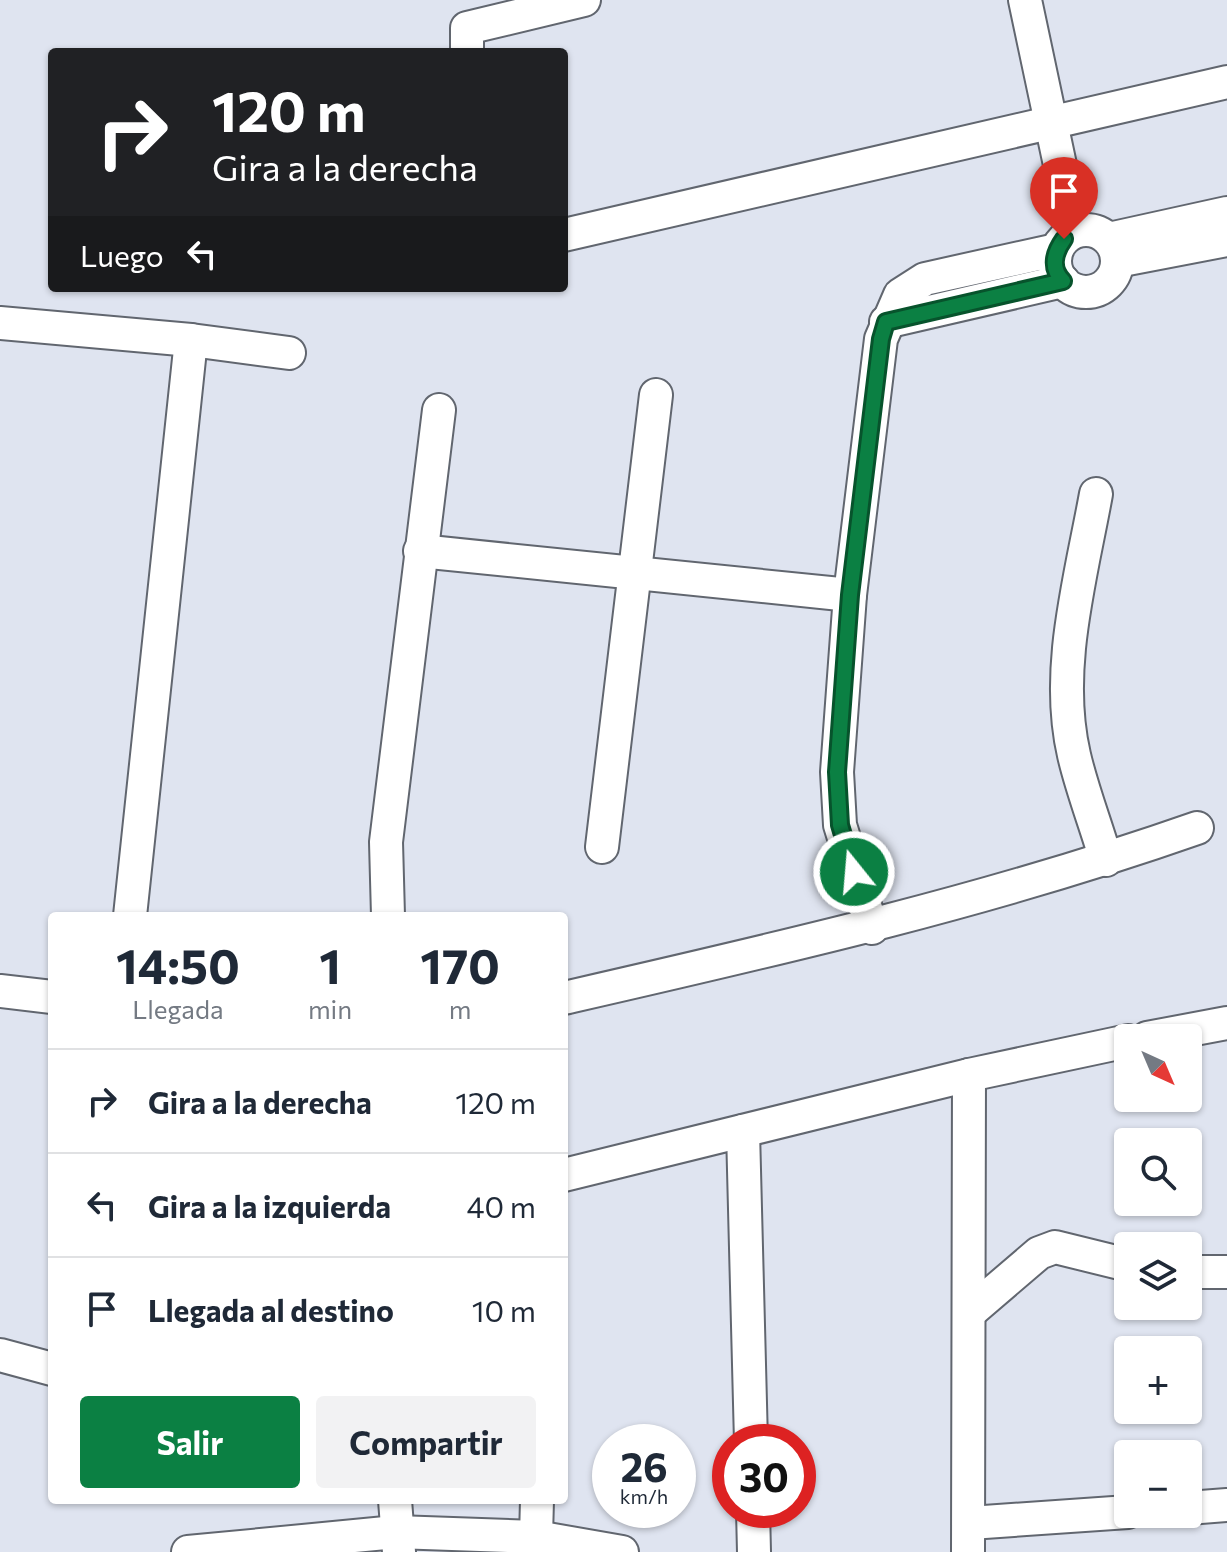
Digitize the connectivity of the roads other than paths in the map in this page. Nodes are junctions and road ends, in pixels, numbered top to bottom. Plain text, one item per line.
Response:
1 (584, 0) edge
2 (1025, 0) edge
3 (467, 48) edge
4 (1227, 82) edge
5 (1051, 123) junction
6 (1227, 213) edge
7 (568, 234) edge
8 (1227, 240) edge
9 (1113, 250) junction
10 (1064, 254) junction
11 (0, 323) edge
12 (191, 340) junction
13 (289, 353) dead end
14 (656, 395) dead end
15 (439, 410) dead end
16 (1096, 494) dead end
17 (420, 551) junction
18 (637, 571) junction
19 (850, 595) junction
20 (1197, 828) dead end
21 (602, 847) dead end
22 (1106, 860) junction
23 (130, 912) edge
24 (388, 912) edge
25 (872, 928) junction
26 (0, 991) edge
27 (48, 997) edge
28 (568, 997) edge
29 (1227, 1023) edge
30 (1202, 1028) edge
31 (1114, 1044) edge
32 (969, 1075) junction
33 (743, 1131) junction
34 (568, 1174) edge
35 (1114, 1262) edge
36 (1202, 1272) edge
37 (1227, 1272) edge
38 (970, 1312) junction
39 (0, 1355) edge
40 (48, 1368) edge
41 (751, 1424) edge
42 (395, 1504) edge
43 (537, 1504) edge
44 (1227, 1505) edge
45 (1202, 1507) edge
46 (1114, 1514) edge
47 (753, 1528) edge
48 (536, 1537) junction
49 (969, 1538) edge
50 (397, 1542) edge
51 (188, 1552) edge
52 (622, 1552) edge
53 (754, 1552) edge

1 - 3 street
2 - 5 street
4 - 5 street
5 - 7 street
5 - 10 street
6 - 9 street
8 - 9 street
9 - 10 street
9 - 10 street
10 - 19 street
11 - 12 street
12 - 13 street
12 - 23 street
14 - 18 street
15 - 17 street
16 - 22 street
17 - 18 street
17 - 24 street
18 - 19 street
18 - 21 street
19 - 25 street
20 - 22 street
22 - 25 street
25 - 28 street
26 - 27 street
29 - 30 street
31 - 32 street
32 - 33 street
32 - 38 street
33 - 34 street
33 - 41 street
35 - 38 street
36 - 37 street
38 - 49 street
39 - 40 street
42 - 50 street
43 - 48 street
44 - 45 street
46 - 49 street
47 - 53 street
48 - 50 street
48 - 52 street
50 - 51 street

